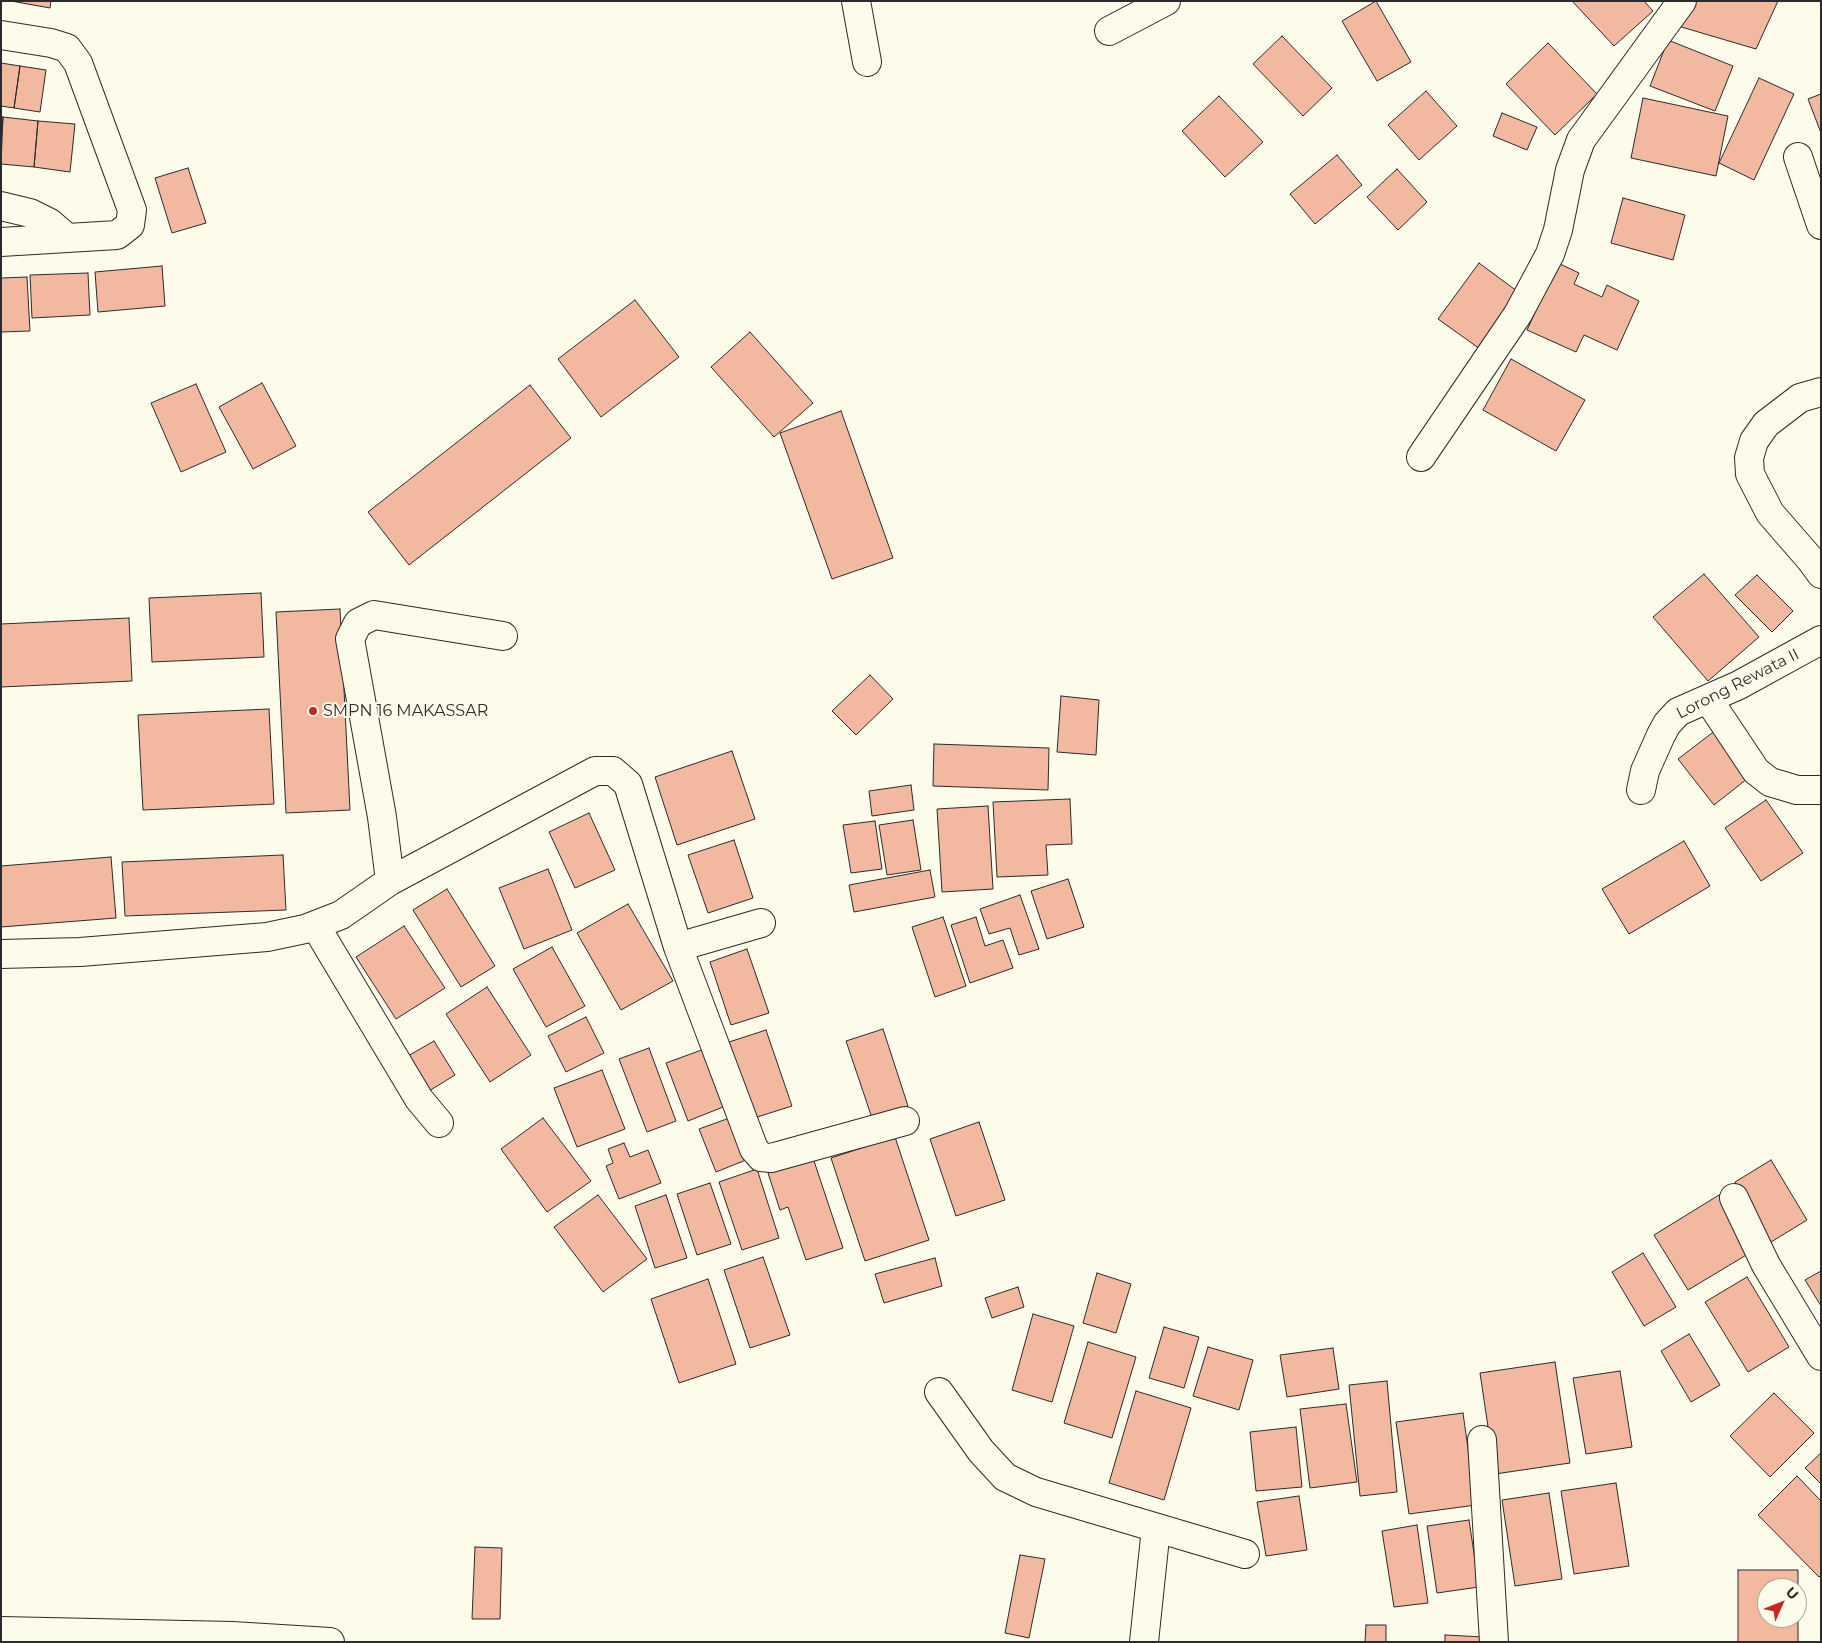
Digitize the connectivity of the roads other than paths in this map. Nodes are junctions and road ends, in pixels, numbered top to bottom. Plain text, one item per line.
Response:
1 (856, 1) edge
2 (1166, 1) edge
3 (1682, 1) edge
4 (1109, 31) dead end
5 (1, 35) edge
6 (867, 62) dead end
7 (1798, 157) dead end
8 (1, 206) edge
9 (1821, 225) edge
10 (66, 236) junction
11 (1, 242) edge
12 (1821, 392) edge
13 (1422, 457) dead end
14 (1821, 574) edge
15 (503, 636) dead end
16 (1821, 640) edge
17 (1708, 699) junction
18 (1641, 790) dead end
19 (1821, 790) edge
20 (390, 881) junction
21 (761, 923) dead end
22 (315, 925) junction
23 (678, 947) junction
24 (1, 954) edge
25 (905, 1121) dead end
26 (439, 1123) dead end
27 (1734, 1198) dead end
28 (1821, 1356) edge
29 (939, 1392) dead end
30 (1482, 1440) dead end
31 (1156, 1528) junction
32 (1245, 1554) dead end
33 (1, 1631) edge
34 (232, 1639) edge
35 (330, 1642) edge
36 (1144, 1642) edge
37 (1494, 1642) edge

1 - 6 street
2 - 4 street
3 - 13 street
5 - 10 street
7 - 9 street
8 - 10 street
10 - 11 street
12 - 14 street
15 - 20 street
16 - 17 street, Lorong Rewata II
17 - 18 street, Lorong Rewata II
17 - 19 street
20 - 22 street
20 - 23 street
21 - 23 street
22 - 24 street
22 - 26 street
23 - 25 street
27 - 28 street
29 - 31 street
30 - 37 street
31 - 32 street
31 - 36 street
33 - 34 street
34 - 35 street

